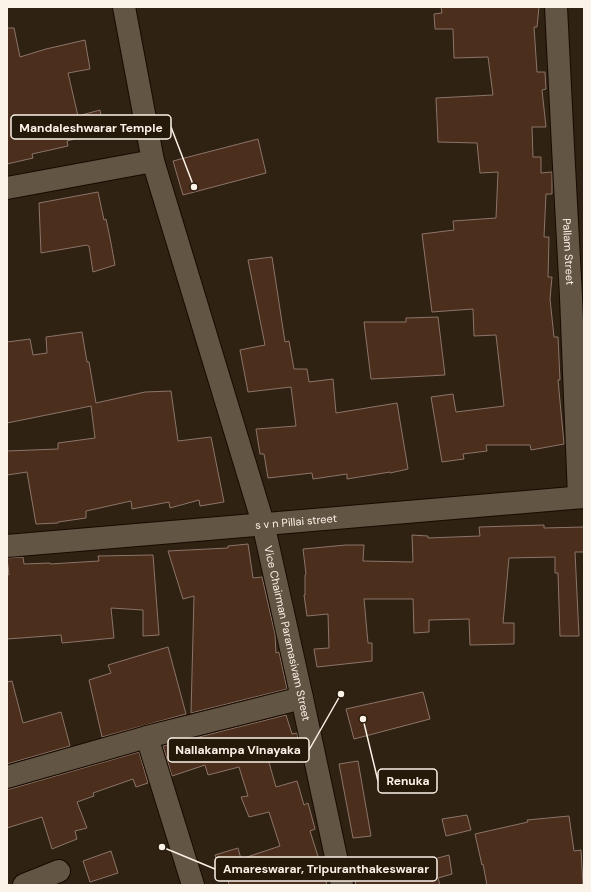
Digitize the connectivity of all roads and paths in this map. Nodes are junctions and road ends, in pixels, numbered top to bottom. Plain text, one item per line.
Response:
1 (124, 7) edge
2 (556, 7) edge
3 (153, 161) junction
4 (7, 188) edge
5 (578, 296) edge
6 (582, 497) edge
7 (263, 523) junction
8 (7, 546) edge
9 (302, 698) junction
10 (147, 737) junction
11 (7, 776) edge
12 (59, 871) dead end
13 (24, 885) edge
14 (193, 885) edge
15 (342, 885) edge

1 - 3 street, Vice Chairman Paramasivam Street
2 - 5 street, Pallam Street
3 - 4 street
3 - 7 street, Vice Chairman Paramasivam Street
5 - 6 street, Pallam Street
6 - 7 street, s v n Pillai street
7 - 8 street, s v n Pillai street
7 - 9 street, Vice Chairman Paramasivam Street
9 - 10 street
9 - 15 street, Vice Chairman Paramasivam Street
10 - 11 street
10 - 14 street
12 - 13 street

